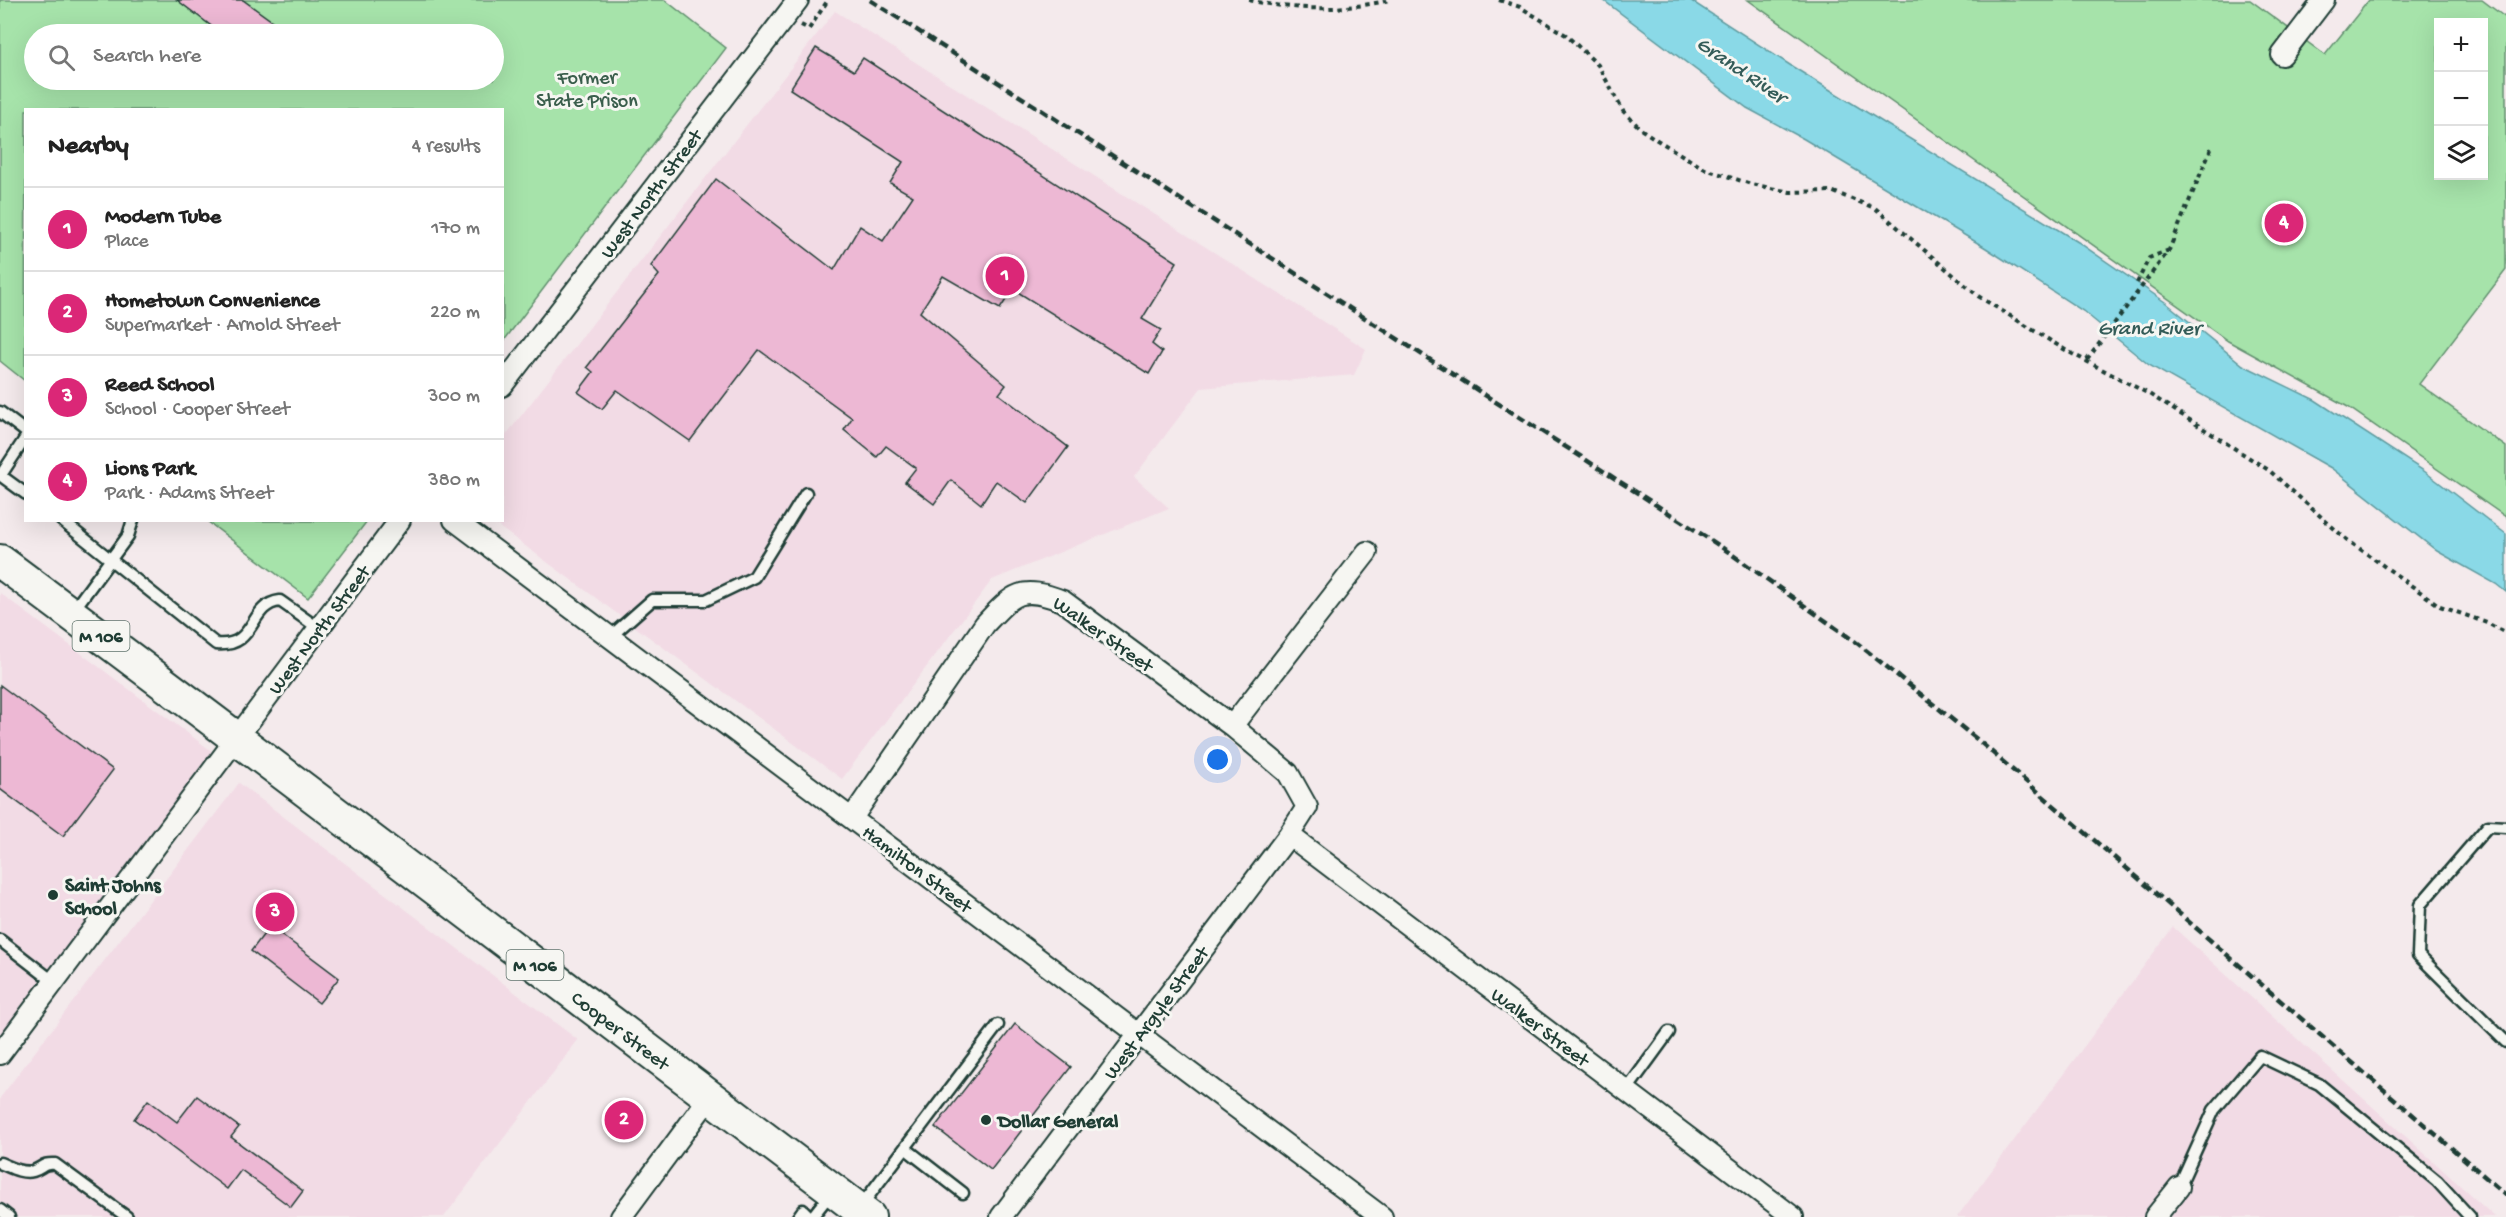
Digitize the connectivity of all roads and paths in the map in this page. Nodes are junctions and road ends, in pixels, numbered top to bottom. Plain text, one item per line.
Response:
1 (798, 0) edge
2 (828, 0) edge
3 (1249, 0) edge
4 (1390, 0) edge
5 (1499, 0) edge
6 (2324, 0) edge
7 (809, 29) dead end
8 (2282, 55) dead end
9 (2212, 146) dead end
10 (2169, 250) junction
11 (2137, 283) dead end
12 (2087, 360) junction
13 (504, 383) edge
14 (0, 412) edge
15 (24, 430) edge
16 (24, 440) edge
17 (0, 475) edge
18 (24, 493) edge
19 (806, 493) dead end
20 (64, 522) edge
21 (132, 522) edge
22 (398, 522) edge
23 (457, 522) edge
24 (1367, 552) dead end
25 (111, 560) junction
26 (0, 561) edge
27 (70, 613) junction
28 (318, 628) junction
29 (2506, 633) edge
30 (610, 637) junction
31 (1232, 726) junction
32 (236, 737) junction
33 (1307, 807) joint
34 (852, 818) junction
35 (2506, 827) edge
36 (1289, 835) junction
37 (0, 940) edge
38 (54, 982) junction
39 (998, 1024) dead end
40 (1669, 1032) dead end
41 (1138, 1034) junction
42 (2506, 1042) edge
43 (0, 1054) edge
44 (1626, 1090) junction
45 (709, 1098) junction
46 (905, 1148) junction
47 (0, 1163) edge
48 (2179, 1187) joint
49 (833, 1191) junction
50 (963, 1193) dead end
51 (0, 1210) edge
52 (864, 1213) edge
53 (9, 1217) edge
54 (128, 1217) edge
55 (621, 1217) edge
56 (798, 1217) edge
57 (811, 1217) edge
58 (1001, 1217) edge
59 (1382, 1217) edge
60 (1792, 1217) edge
61 (2155, 1217) edge
62 (2470, 1217) edge

1 - 13 street, West North Street
2 - 7 path
3 - 4 path
5 - 12 path
6 - 8 street
9 - 10 path
10 - 11 path
10 - 12 path
12 - 29 path
14 - 15 lane
16 - 17 lane
17 - 18 lane
19 - 30 lane
20 - 25 lane
21 - 25 lane
22 - 28 street, West North Street
23 - 30 street, Hamilton Street
24 - 31 street
25 - 27 lane
25 - 28 lane
26 - 27 main road, M 106
27 - 32 main road, Cooper Street / M 106
28 - 32 street, West North Street
30 - 34 street, Hamilton Street
31 - 33 street, Walker Street
31 - 34 street, Walker Street
32 - 38 street, West North Street
32 - 45 main road, Cooper Street / M 106
33 - 36 street, West Argyle Street
34 - 41 street, Hamilton Street
35 - 42 lane
36 - 41 street, West Argyle Street
36 - 44 street, Walker Street
37 - 38 lane
38 - 43 street, West North Street
39 - 46 lane
40 - 44 lane
41 - 58 street, West Argyle Street
41 - 59 street, Hamilton Street
44 - 60 street, Walker Street
45 - 49 main road, Cooper Street / M 106
45 - 55 street
46 - 50 lane
46 - 52 lane
47 - 54 lane
48 - 61 street
48 - 62 lane
49 - 52 main road, Cooper Street / M 106
49 - 57 lane
51 - 53 lane
56 - 57 lane

